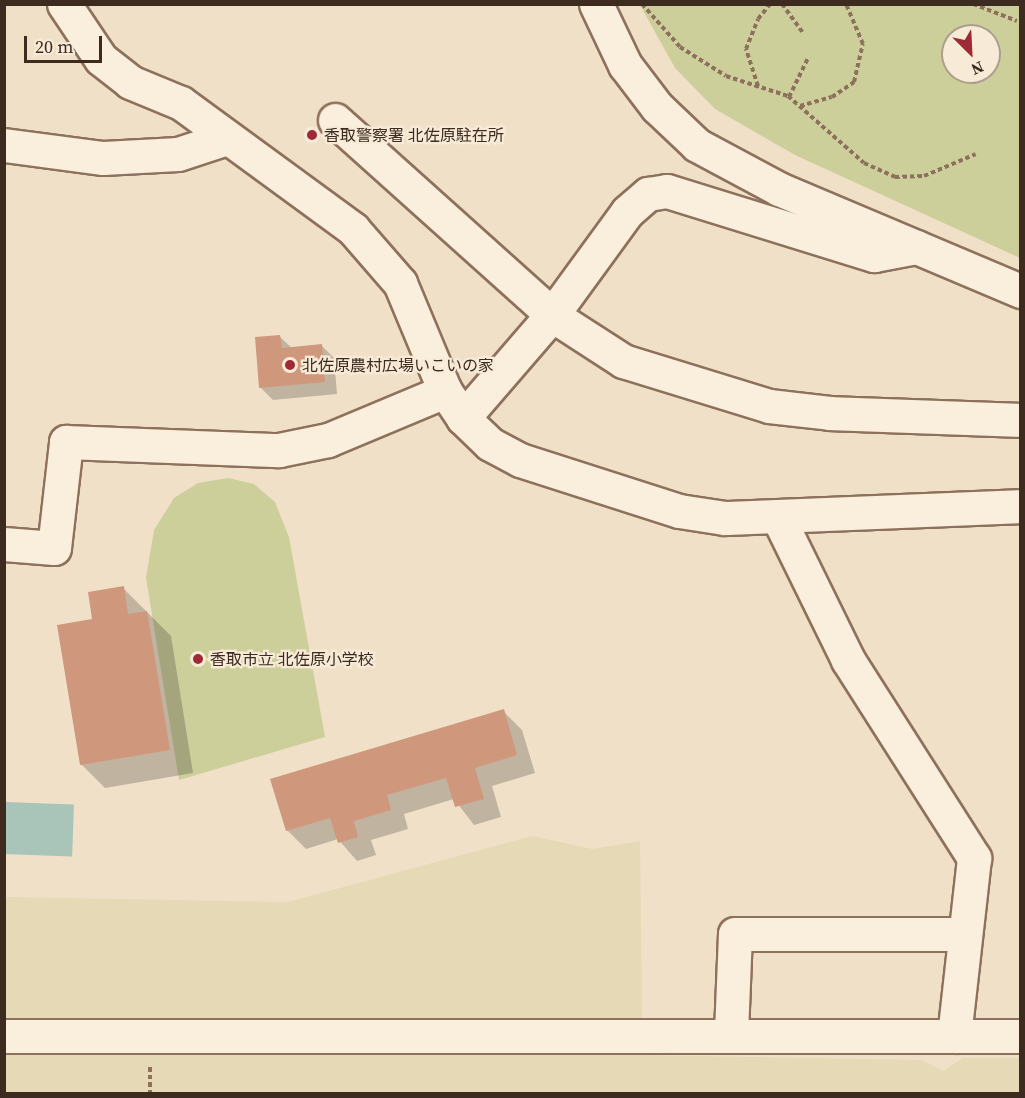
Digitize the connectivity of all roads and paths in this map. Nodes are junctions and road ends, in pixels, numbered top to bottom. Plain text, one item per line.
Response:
1 (64, 4) edge
2 (596, 4) edge
3 (642, 4) edge
4 (770, 4) edge
5 (782, 4) edge
6 (846, 4) edge
7 (973, 4) edge
8 (1017, 21) dead end
9 (804, 34) dead end
10 (808, 58) dead end
11 (759, 87) junction
12 (789, 97) dead end
13 (799, 106) junction
14 (335, 120) dead end
15 (224, 139) junction
16 (4, 145) edge
17 (976, 154) dead end
18 (916, 247) junction
19 (1020, 291) edge
20 (552, 315) junction
21 (445, 391) junction
22 (463, 418) junction
23 (1020, 420) edge
24 (1020, 506) edge
25 (779, 519) junction
26 (4, 544) edge
27 (963, 934) junction
28 (731, 1033) junction
29 (4, 1036) edge
30 (954, 1036) junction
31 (1020, 1036) edge

1 - 15 street
2 - 18 street
3 - 11 path
4 - 11 path
5 - 9 path
6 - 13 path
7 - 8 path
10 - 12 path
11 - 13 path
13 - 17 path
14 - 20 street
15 - 16 street
15 - 21 street
18 - 19 street
18 - 20 street
20 - 22 street
20 - 23 street
21 - 22 street
21 - 26 street
22 - 25 street
24 - 25 street
25 - 27 street
27 - 28 street
27 - 30 street
28 - 29 street
28 - 30 street
30 - 31 street

